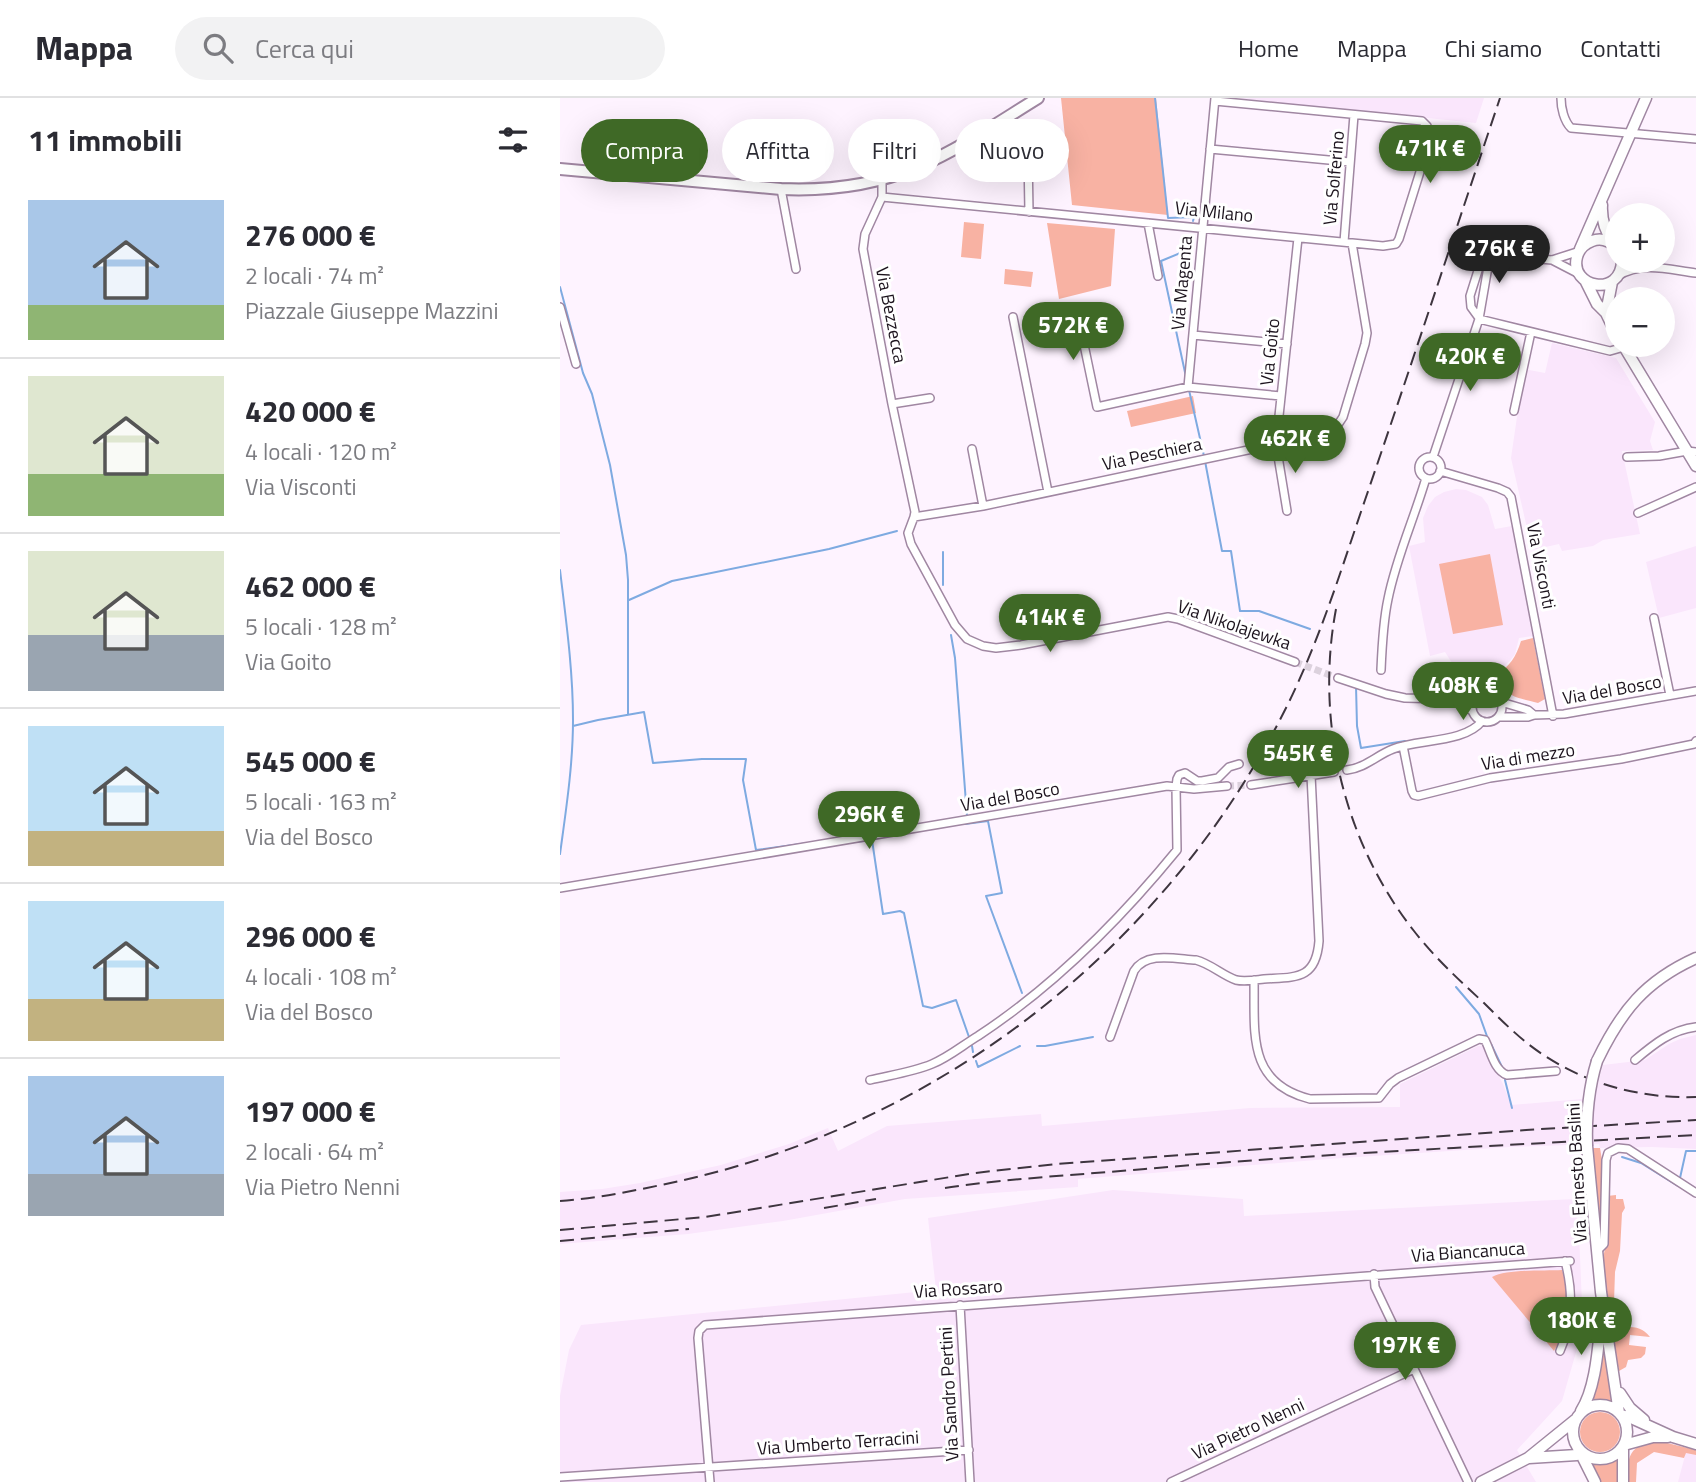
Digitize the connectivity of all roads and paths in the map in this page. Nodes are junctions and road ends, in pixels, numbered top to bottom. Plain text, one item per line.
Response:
1 (1038, 98) edge
2 (1561, 98) edge
3 (1646, 98) edge
4 (1215, 99) edge
5 (1354, 115) junction
6 (1631, 133) junction
7 (1696, 139) edge
8 (1210, 149) junction
9 (941, 156) edge
10 (1350, 162) junction
11 (562, 170) edge
12 (862, 182) edge
13 (882, 182) edge
14 (1028, 182) edge
15 (781, 189) junction
16 (882, 197) junction
17 (1603, 197) junction
18 (1029, 212) junction
19 (1148, 223) junction
20 (1203, 228) junction
21 (1605, 228) edge
22 (1298, 238) junction
23 (1605, 242) edge
24 (1348, 243) junction
25 (1580, 250) junction
26 (1496, 255) junction
27 (1552, 260) junction
28 (796, 269) dead end
29 (1675, 271) edge
30 (1620, 273) edge
31 (1624, 273) edge
32 (1696, 273) edge
33 (1158, 276) dead end
34 (1582, 277) junction
35 (1615, 279) junction
36 (1613, 287) edge
37 (1470, 300) junction
38 (1481, 303) junction
39 (560, 307) edge
40 (1077, 311) dead end
41 (1605, 312) edge
42 (1013, 317) dead end
43 (1479, 319) junction
44 (1531, 332) junction
45 (1193, 335) junction
46 (1287, 344) junction
47 (1605, 350) edge
48 (1630, 357) edge
49 (576, 363) dead end
50 (1188, 387) junction
51 (1281, 396) junction
52 (930, 398) dead end
53 (892, 404) junction
54 (1514, 411) dead end
55 (1276, 444) junction
56 (972, 449) dead end
57 (1691, 452) edge
58 (1433, 457) junction
59 (1627, 457) dead end
60 (1696, 466) edge
61 (1440, 471) junction
62 (1426, 478) junction
63 (1696, 487) edge
64 (1048, 492) junction
65 (984, 506) junction
66 (1287, 510) dead end
67 (1638, 513) dead end
68 (913, 519) junction
69 (1654, 618) dead end
70 (1295, 662) tunnel mouth
71 (1381, 670) dead end
72 (1338, 678) tunnel mouth
73 (1696, 691) edge
74 (1671, 695) junction
75 (1476, 697) junction
76 (1448, 699) junction
77 (1501, 702) junction
78 (1474, 713) junction
79 (1534, 715) junction
80 (1553, 716) junction
81 (1499, 717) junction
82 (1482, 721) junction
83 (1465, 732) junction
84 (1695, 743) edge
85 (1403, 746) junction
86 (1239, 764) dead end
87 (1347, 770) dead end
88 (1334, 772) dead end
89 (1311, 775) junction
90 (1251, 785) tunnel mouth
91 (1227, 786) tunnel mouth
92 (1176, 787) junction
93 (560, 888) edge
94 (1696, 958) edge
95 (1254, 980) junction
96 (1696, 1027) edge
97 (1111, 1037) dead end
98 (1635, 1060) dead end
99 (1556, 1071) dead end
100 (870, 1080) dead end
101 (1696, 1194) edge
102 (1597, 1251) junction
103 (1374, 1274) junction
104 (960, 1305) junction
105 (1603, 1306) junction
106 (1560, 1351) dead end
107 (1414, 1369) junction
108 (1616, 1383) junction
109 (1620, 1414) junction
110 (1577, 1417) junction
111 (1659, 1431) junction
112 (1673, 1437) junction
113 (1696, 1444) edge
114 (1623, 1445) junction
115 (968, 1450) junction
116 (1582, 1452) junction
117 (1528, 1458) junction
118 (709, 1468) junction
119 (560, 1477) edge
120 (710, 1482) edge
121 (970, 1482) edge
122 (1171, 1482) edge
123 (1468, 1482) edge
124 (1481, 1482) edge
125 (1595, 1482) edge
126 (1623, 1482) edge

1 - 9 main road
2 - 6 street
3 - 6 main road
4 - 5 street
4 - 8 street, Via Magenta
5 - 10 street, Via Solferino
5 - 24 street, Via Milano
6 - 7 street
6 - 17 main road
8 - 10 street
8 - 20 street, Via Magenta
10 - 24 street, Via Solferino
11 - 15 main road
12 - 15 main road
13 - 16 street
14 - 18 street
15 - 28 street
16 - 18 street, Via Milano
16 - 53 street, Via Bezzecca
17 - 21 main road
17 - 25 main road
18 - 19 street, Via Milano
19 - 20 street, Via Milano
19 - 33 street
20 - 22 street, Via Milano
20 - 45 street, Via Magenta
22 - 24 street, Via Milano
22 - 46 street, Via Goito
23 - 25 main road
24 - 55 street, Via Peschiera
25 - 27 street
25 - 34 main road
26 - 27 street
26 - 37 street
26 - 38 street
27 - 34 street
29 - 32 street
30 - 35 main road
31 - 35 street
34 - 35 main road
34 - 41 main road
35 - 36 main road
37 - 38 street
37 - 43 street
38 - 43 street
39 - 49 street
40 - 50 street
42 - 64 street
43 - 44 street
43 - 58 street
44 - 47 street
44 - 54 street
45 - 46 street
45 - 50 street, Via Magenta
46 - 51 street, Via Goito
48 - 57 main road
50 - 51 street
51 - 55 street, Via Goito
52 - 53 street
53 - 68 street, Via Bezzecca
55 - 64 street, Via Peschiera
55 - 66 street, Via Goito
56 - 65 street
57 - 59 street
57 - 60 main road
58 - 61 street
58 - 62 street
61 - 62 street
61 - 80 street, Via Visconti
62 - 71 street
63 - 67 street
64 - 65 street, Via Peschiera
65 - 68 street, Via Peschiera
68 - 70 street, Via Nikolajewka
69 - 74 street
72 - 76 street
73 - 74 street, Via del Bosco
74 - 80 street, Via del Bosco
75 - 76 street
75 - 77 street
75 - 78 street
76 - 78 street
77 - 79 street, Via del Bosco
77 - 81 street
78 - 82 street
78 - 83 street
79 - 80 street, Via del Bosco
79 - 81 street, Via del Bosco
81 - 82 street
82 - 83 street
83 - 85 street
84 - 85 street, Via di mezzo
85 - 87 street
86 - 92 street, Via del Bosco
88 - 89 street
89 - 90 street
89 - 95 street
91 - 92 street, Via del Bosco
92 - 93 street, Via del Bosco
92 - 100 street
94 - 102 main road, Via Ernesto Baslini, bridge
95 - 97 street
95 - 99 street
96 - 98 street
101 - 102 street
102 - 105 main road, Via Ernesto Baslini
103 - 104 street, Via Rossaro
103 - 106 street, Via Biancanuca
103 - 107 street
104 - 115 street, Via Sandro Pertini
104 - 118 street, Via Rossaro
105 - 108 main road, Via Ernesto Baslini
105 - 110 main road, Via Ernesto Baslini
107 - 122 street, Via Pietro Nenni
107 - 123 street
108 - 109 main road, Via Ernesto Baslini
108 - 111 main road
109 - 110 main road
109 - 111 main road
109 - 114 main road
110 - 116 main road
110 - 117 main road
111 - 112 main road
112 - 113 main road
112 - 114 main road
114 - 116 main road
114 - 126 main road
115 - 118 street, Via Umberto Terracini
115 - 121 street, Via Sandro Pertini
116 - 117 main road
116 - 125 main road
117 - 124 main road
118 - 119 street, Via Umberto Terracini
118 - 120 street, Via Rossaro

